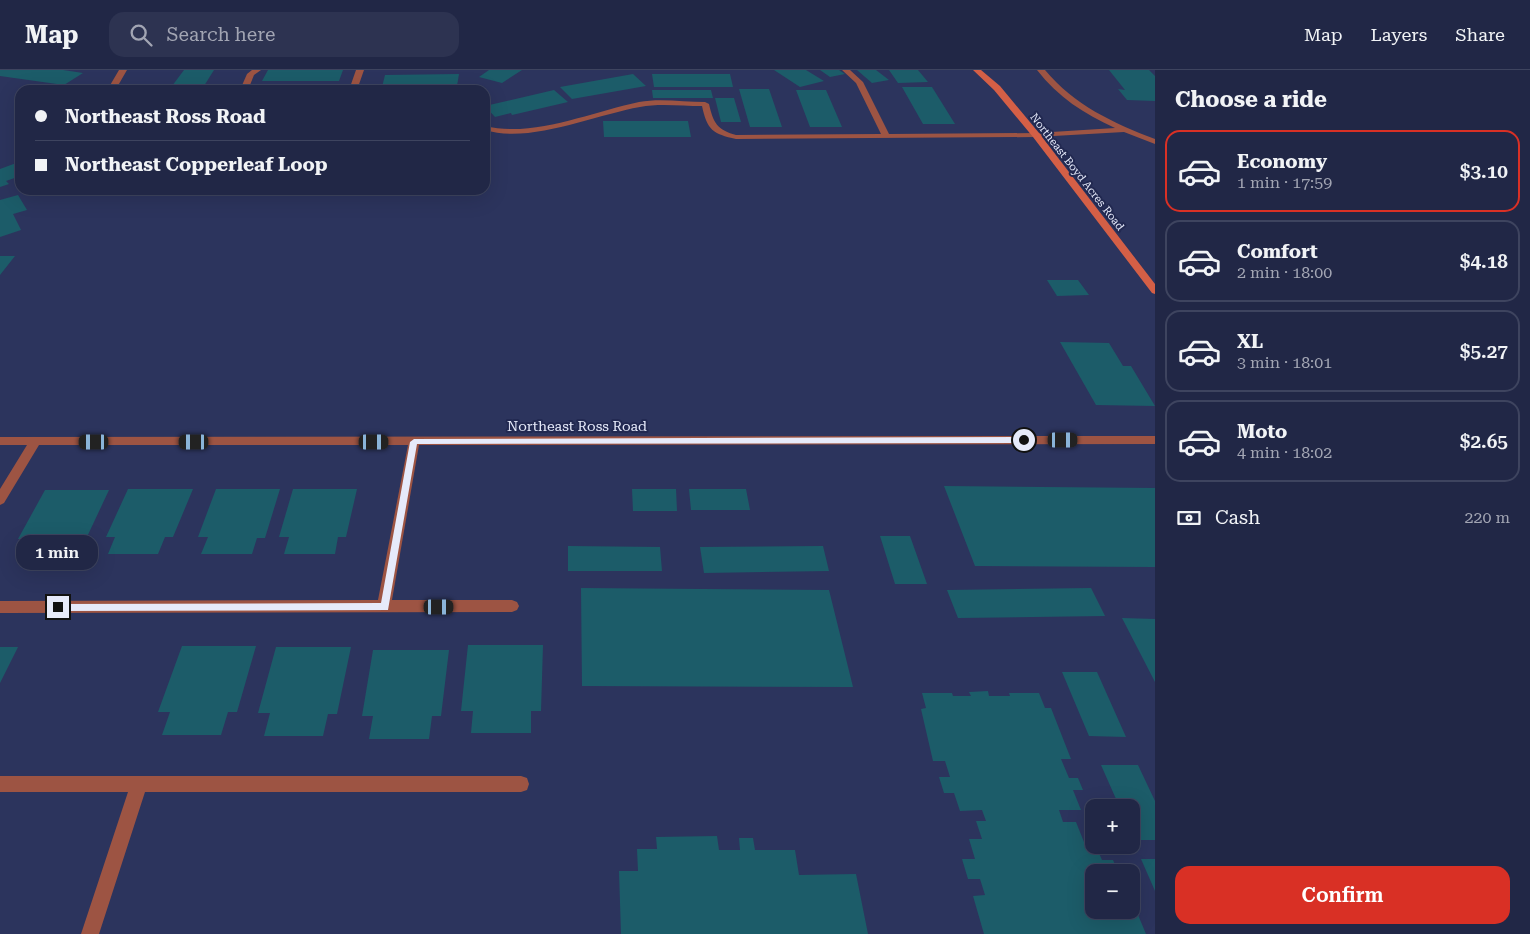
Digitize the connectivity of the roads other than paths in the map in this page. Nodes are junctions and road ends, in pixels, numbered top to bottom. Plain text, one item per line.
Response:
1 (123, 70) edge
2 (257, 70) edge
3 (360, 70) edge
4 (846, 70) edge
5 (977, 70) edge
6 (1041, 70) edge
7 (113, 85) edge
8 (246, 85) edge
9 (355, 85) edge
10 (490, 130) edge
11 (1125, 130) junction
12 (886, 136) junction
13 (1036, 136) junction
14 (1155, 142) edge
15 (1155, 292) edge
16 (1155, 440) edge
17 (0, 441) edge
18 (34, 442) junction
19 (414, 442) junction
20 (0, 500) edge
21 (512, 606) dead end
22 (384, 607) junction
23 (0, 608) edge
24 (0, 784) edge
25 (139, 784) junction
26 (520, 784) dead end
27 (90, 934) edge

1 - 7 street
2 - 8 street
3 - 9 street
4 - 12 street
5 - 13 street, Northeast Boyd Acres Road
6 - 11 street
10 - 12 street
11 - 13 street
11 - 14 street
12 - 13 street
13 - 15 street, Northeast Boyd Acres Road
16 - 19 street, Northeast Ross Road
17 - 18 street, Northeast Ross Road
18 - 19 street, Northeast Ross Road
18 - 20 street
19 - 22 street
21 - 22 street
22 - 23 street
24 - 25 street
25 - 26 street
25 - 27 street

